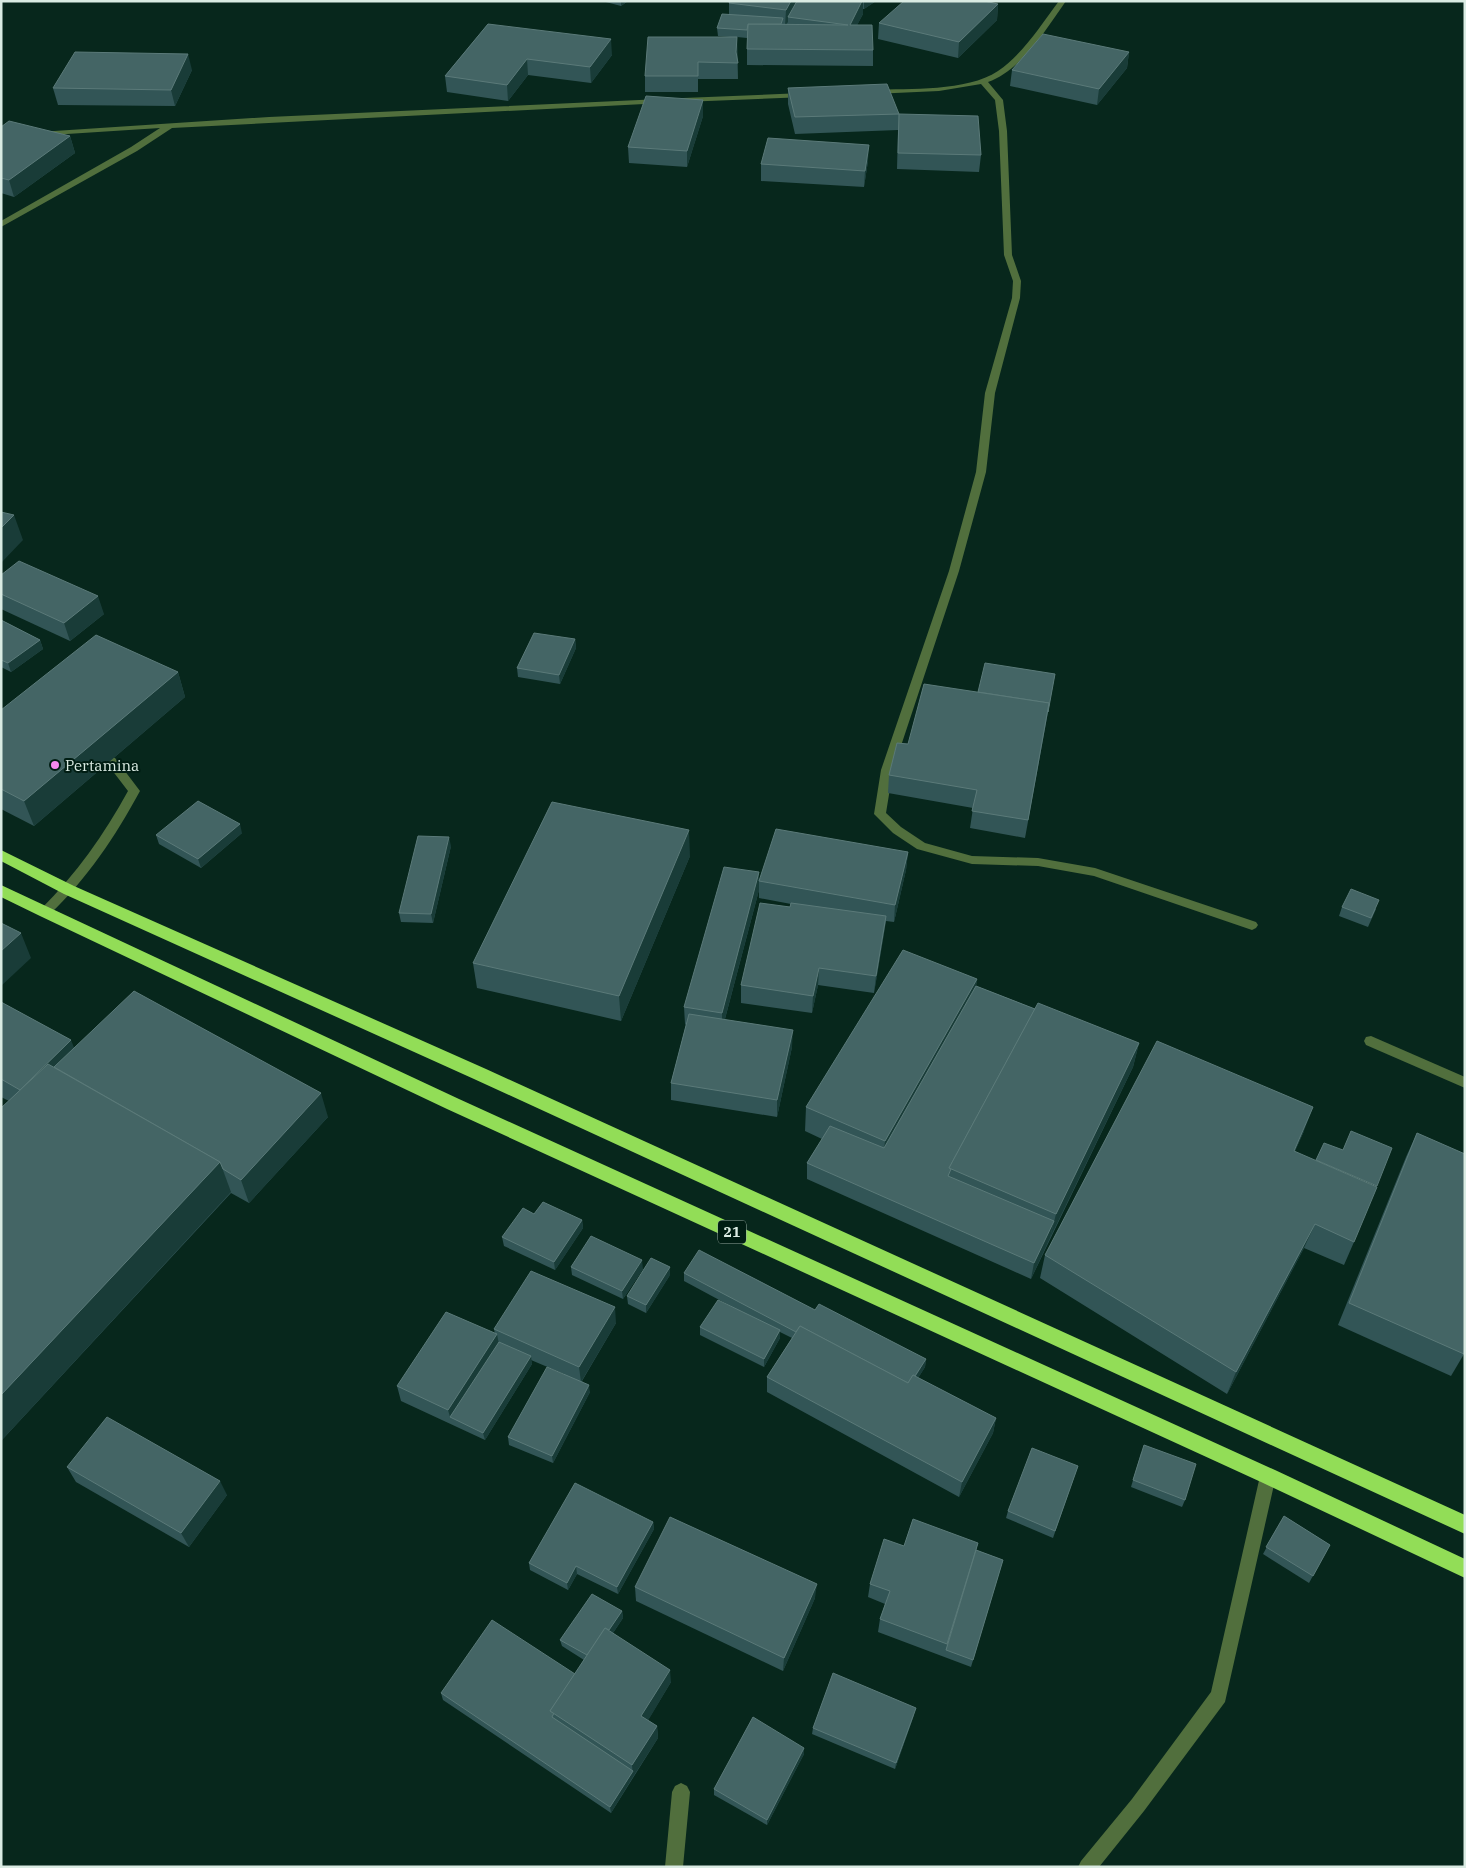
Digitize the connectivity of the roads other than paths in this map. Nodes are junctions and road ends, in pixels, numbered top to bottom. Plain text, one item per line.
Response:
1 (1063, 1) edge
2 (984, 82) junction
3 (866, 92) edge
4 (816, 94) edge
5 (667, 101) edge
6 (677, 101) edge
7 (170, 125) junction
8 (31, 134) edge
9 (1, 224) edge
10 (111, 761) edge
11 (1, 855) edge
12 (1, 890) edge
13 (69, 890) junction
14 (45, 912) junction
15 (1252, 925) dead end
16 (1371, 1041) dead end
17 (1465, 1083) edge
18 (1268, 1476) junction
19 (1465, 1525) edge
20 (1465, 1569) edge
21 (681, 1792) dead end
22 (674, 1867) edge
23 (1087, 1867) edge

1 - 2 street
2 - 3 street
2 - 15 street
4 - 6 street
5 - 7 street
7 - 8 street
7 - 9 street
10 - 13 street
11 - 13 highway
12 - 14 highway, 21
13 - 14 street
13 - 19 highway
14 - 18 highway, 21
16 - 17 street
18 - 20 highway, 21
18 - 23 street
21 - 22 street

